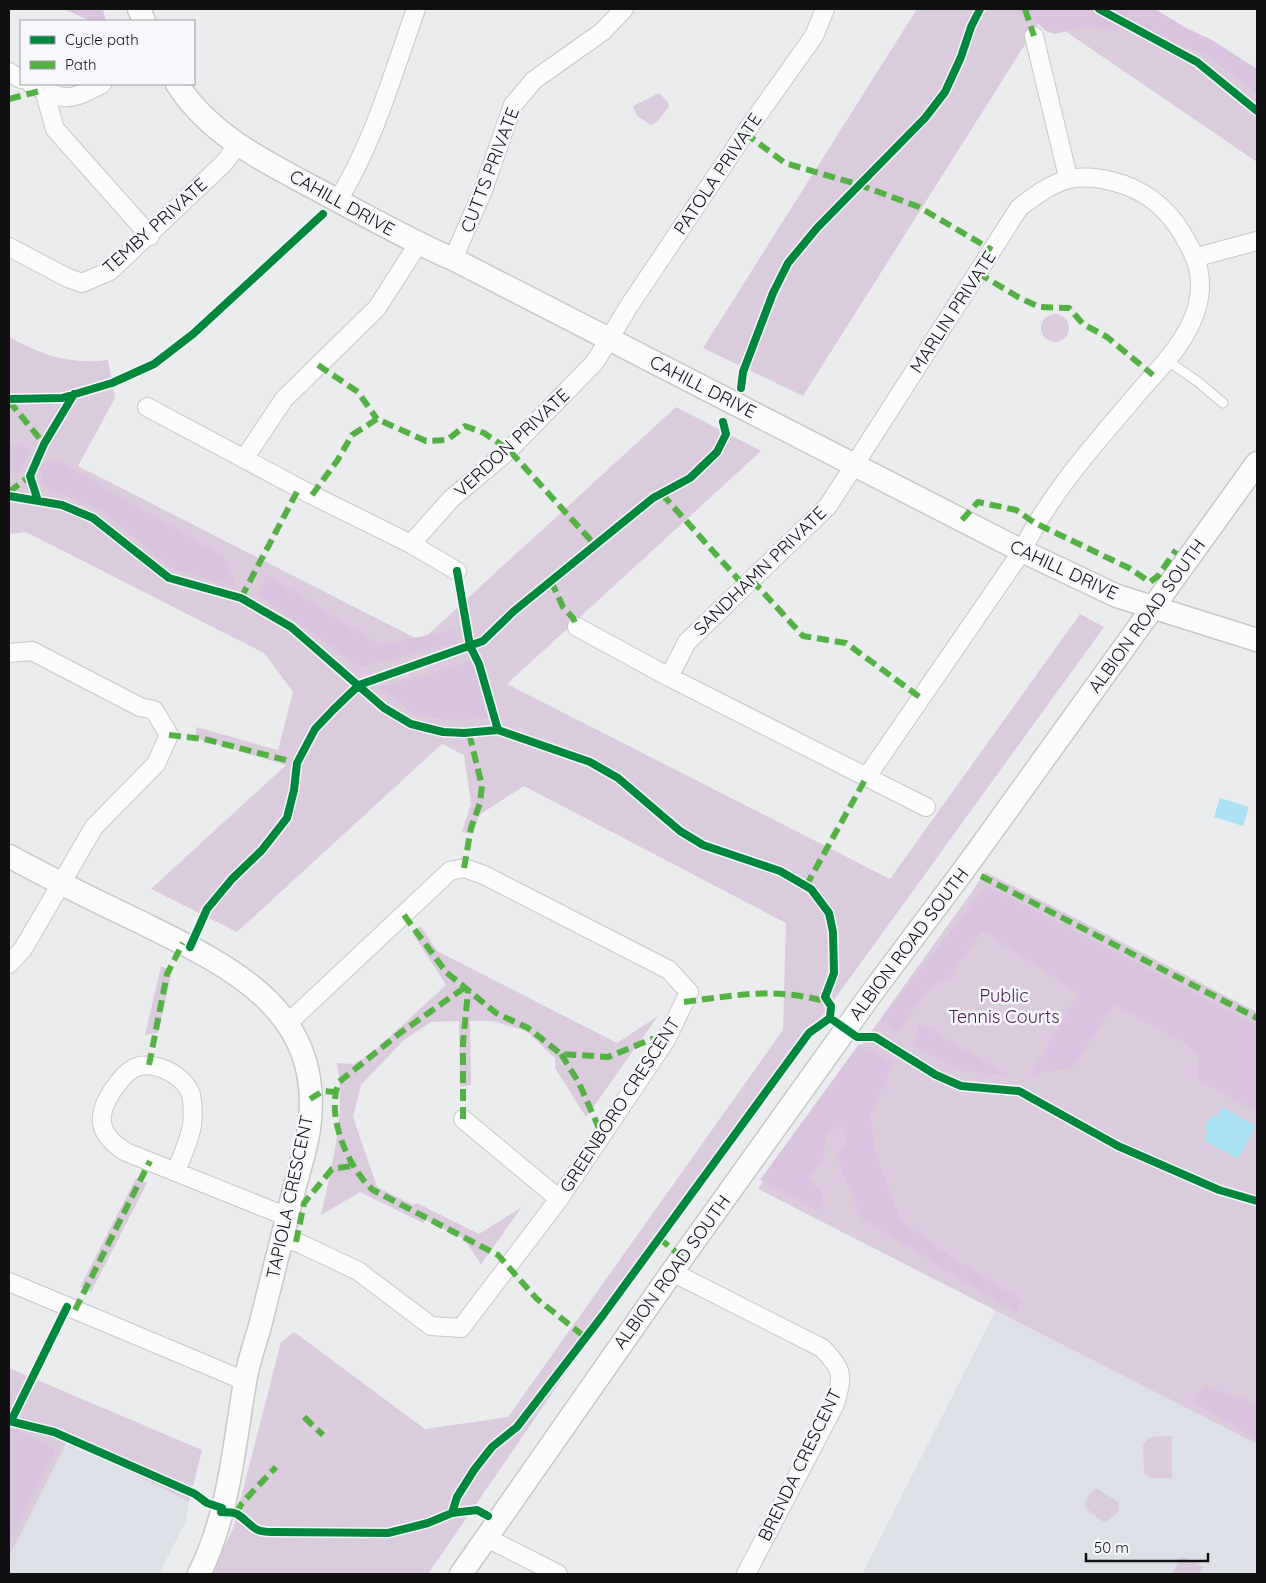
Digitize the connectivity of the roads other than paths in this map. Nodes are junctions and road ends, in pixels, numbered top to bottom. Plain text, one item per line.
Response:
1 (416, 9) edge
2 (624, 9) edge
3 (825, 9) edge
4 (1034, 36) dead end
5 (9, 72) edge
6 (20, 78) edge
7 (100, 85) edge
8 (178, 85) edge
9 (38, 87) edge
10 (237, 146) junction
11 (1068, 178) junction
12 (338, 200) junction
13 (150, 236) junction
14 (1257, 241) edge
15 (418, 244) junction
16 (9, 247) edge
17 (1197, 257) junction
18 (453, 259) junction
19 (608, 338) junction
20 (1166, 360) junction
21 (1223, 404) dead end
22 (147, 407) dead end
23 (244, 459) junction
24 (1257, 463) edge
25 (855, 466) junction
26 (411, 544) junction
27 (1022, 551) junction
28 (456, 570) dead end
29 (1154, 608) junction
30 (577, 627) dead end
31 (1257, 640) edge
32 (9, 653) edge
33 (669, 677) junction
34 (866, 778) junction
35 (926, 807) dead end
36 (9, 856) edge
37 (60, 883) junction
38 (9, 964) edge
39 (288, 1023) junction
40 (463, 1119) dead end
41 (176, 1172) junction
42 (559, 1199) junction
43 (286, 1227) junction
44 (672, 1272) junction
45 (9, 1282) edge
46 (245, 1381) junction
47 (487, 1538) junction
48 (199, 1574) edge
49 (462, 1574) edge
50 (558, 1574) edge
51 (746, 1574) edge

1 - 12 street
2 - 18 street, CUTTS PRIVATE
3 - 19 street, PATOLA PRIVATE
4 - 11 street
5 - 6 street
7 - 9 street
8 - 10 street, CAHILL DRIVE
9 - 13 street
10 - 12 street, CAHILL DRIVE
10 - 13 street, TEMBY PRIVATE
11 - 17 street, MARLIN PRIVATE
11 - 25 street, MARLIN PRIVATE
12 - 15 street, CAHILL DRIVE
13 - 16 street, TEMBY PRIVATE
14 - 17 street
15 - 18 street, CAHILL DRIVE
15 - 23 street
17 - 20 street, MARLIN PRIVATE
18 - 19 street, CAHILL DRIVE
19 - 25 street, CAHILL DRIVE
19 - 26 street, VERDON PRIVATE
20 - 21 lane
20 - 27 street, MARLIN PRIVATE
22 - 23 street
23 - 26 street
24 - 29 street, ALBION ROAD SOUTH
25 - 27 street, CAHILL DRIVE
25 - 33 street, SANDHAMN PRIVATE
26 - 28 street
27 - 29 street, CAHILL DRIVE
27 - 34 street
29 - 31 street, CAHILL DRIVE
29 - 44 street, ALBION ROAD SOUTH
30 - 33 street
32 - 37 street
33 - 34 street
34 - 35 street
36 - 37 street, TAPIOLA CRESCENT
37 - 38 street
37 - 39 street, TAPIOLA CRESCENT
39 - 42 street, GREENBORO CRESCENT
39 - 43 street, TAPIOLA CRESCENT
40 - 42 street
41 - 41 street
41 - 43 street
42 - 43 street, GREENBORO CRESCENT
43 - 46 street, TAPIOLA CRESCENT
44 - 47 street, ALBION ROAD SOUTH
44 - 51 street, BRENDA CRESCENT
45 - 46 street
46 - 48 street, TAPIOLA CRESCENT
47 - 49 street, ALBION ROAD SOUTH
47 - 50 street

